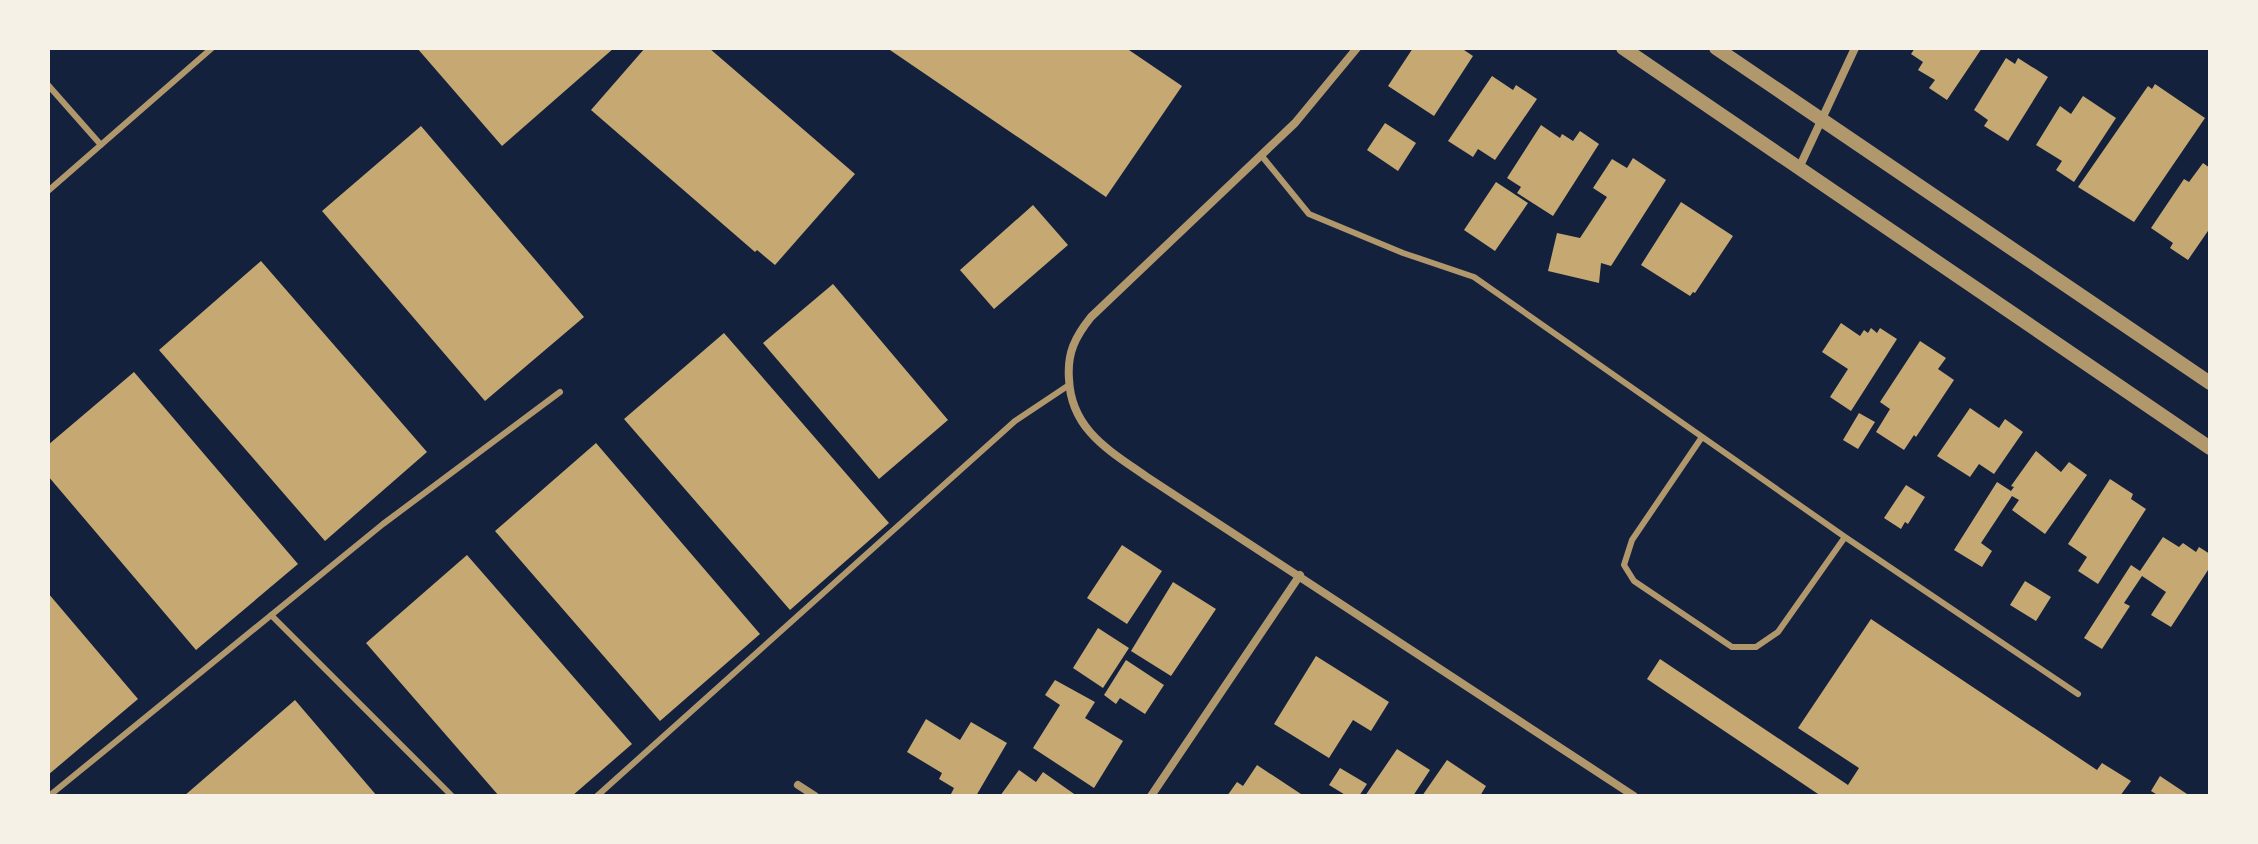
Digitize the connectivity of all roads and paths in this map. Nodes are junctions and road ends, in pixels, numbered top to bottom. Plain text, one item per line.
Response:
1 (212, 48) edge
2 (1357, 48) edge
3 (1623, 48) edge
4 (1716, 48) edge
5 (1855, 48) edge
6 (48, 85) edge
7 (1821, 120) junction
8 (101, 145) junction
9 (1261, 155) junction
10 (1799, 168) junction
11 (48, 191) edge
12 (2210, 383) edge
13 (1069, 385) junction
14 (560, 392) dead end
15 (1702, 437) junction
16 (2210, 448) edge
17 (1845, 537) junction
18 (1300, 575) junction
19 (271, 615) junction
20 (2078, 694) dead end
21 (798, 785) dead end
22 (49, 796) edge
23 (452, 796) edge
24 (597, 796) edge
25 (815, 796) edge
26 (1151, 796) edge
27 (1634, 796) edge

1 - 8 lane
2 - 9 street
3 - 10 street
4 - 7 street
5 - 7 street
6 - 8 lane
7 - 10 street
7 - 12 street
8 - 11 lane
9 - 13 street
9 - 15 lane
10 - 16 street
13 - 18 street
13 - 24 lane
14 - 19 lane
15 - 17 lane
15 - 17 lane
17 - 20 lane
18 - 26 street
18 - 27 street
19 - 22 lane
19 - 23 lane
21 - 25 street

